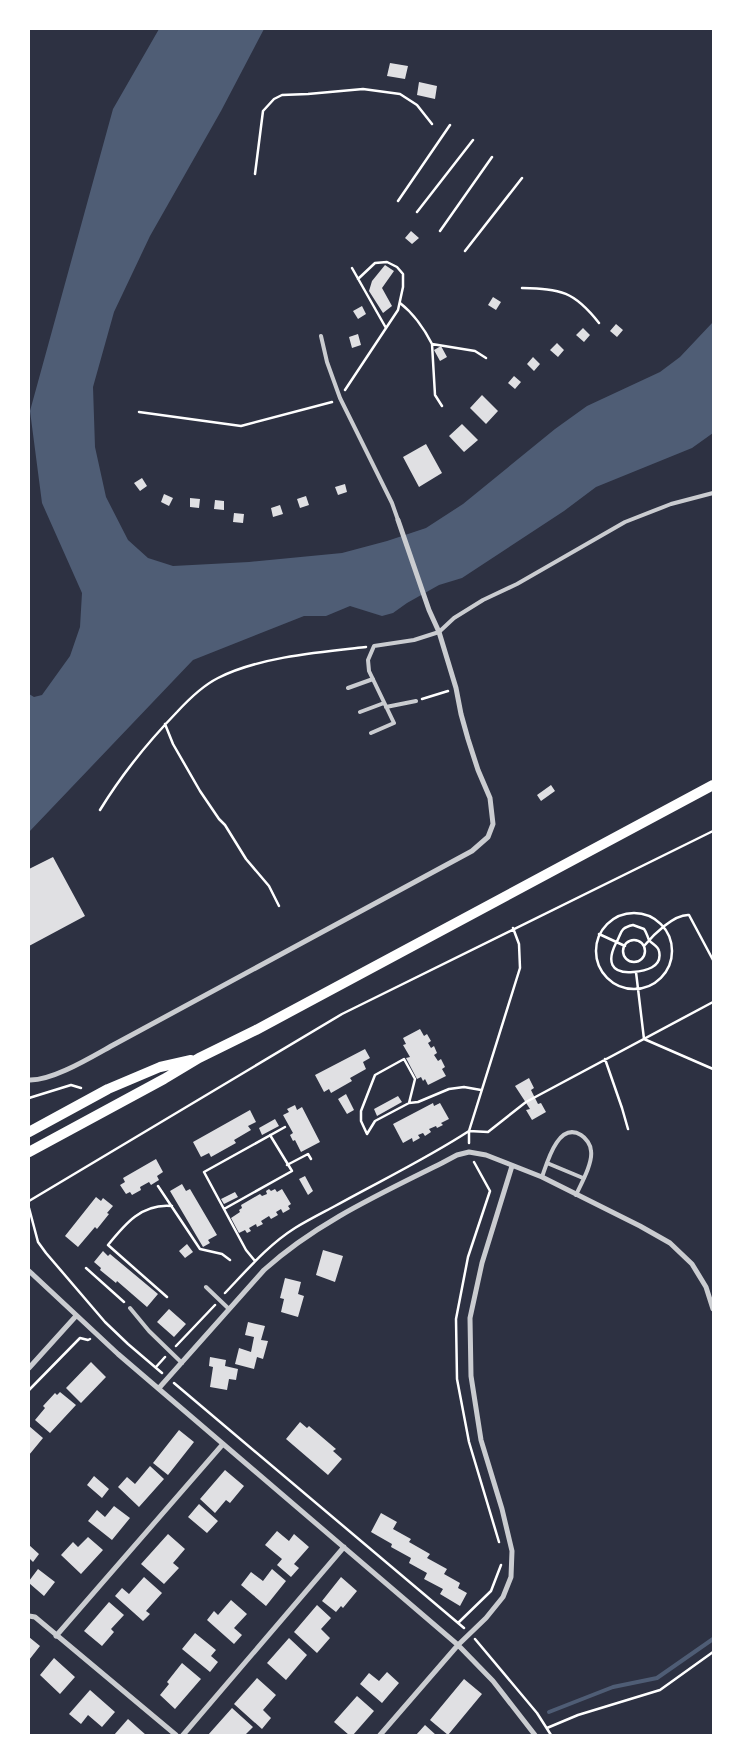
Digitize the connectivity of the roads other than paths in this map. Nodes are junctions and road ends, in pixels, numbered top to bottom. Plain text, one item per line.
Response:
1 (321, 336) dead end
2 (713, 493) edge
3 (398, 520) joint
4 (439, 632) junction
5 (373, 679) junction
6 (348, 688) dead end
7 (416, 701) road end
8 (385, 705) junction
9 (360, 712) dead end
10 (371, 734) dead end
11 (713, 785) edge
12 (199, 1058) junction
13 (29, 1080) edge
14 (29, 1132) edge
15 (29, 1152) edge
16 (547, 1163) junction
17 (512, 1166) junction
18 (542, 1177) junction
19 (583, 1178) junction
20 (576, 1195) junction
21 (29, 1271) edge
22 (206, 1288) dead end
23 (130, 1308) road end
24 (230, 1309) junction
25 (713, 1309) edge
26 (76, 1316) junction
27 (182, 1363) junction
28 (29, 1368) edge
29 (159, 1388) junction
30 (223, 1444) junction
31 (344, 1547) junction
32 (29, 1616) edge
33 (56, 1636) junction
34 (458, 1645) junction
35 (176, 1735) edge
36 (183, 1735) edge
37 (380, 1735) edge
38 (535, 1735) edge

1 - 3 lane
2 - 4 lane
3 - 4 street
4 - 5 lane
4 - 13 street
5 - 6 lane
5 - 8 lane
7 - 8 lane
8 - 9 lane
8 - 10 lane
11 - 12 main road
12 - 14 main road
12 - 15 main road
16 - 18 lane
16 - 19 lane
16 - 19 lane
17 - 18 street
17 - 24 street
17 - 34 street
18 - 20 street
19 - 20 lane
20 - 25 street
21 - 26 street
22 - 24 lane
23 - 27 lane
24 - 27 street
26 - 28 street
26 - 29 street
27 - 29 street
29 - 30 street
30 - 31 street
30 - 33 street
31 - 34 street
31 - 36 street
32 - 33 street
33 - 35 street
34 - 37 street
34 - 38 street

